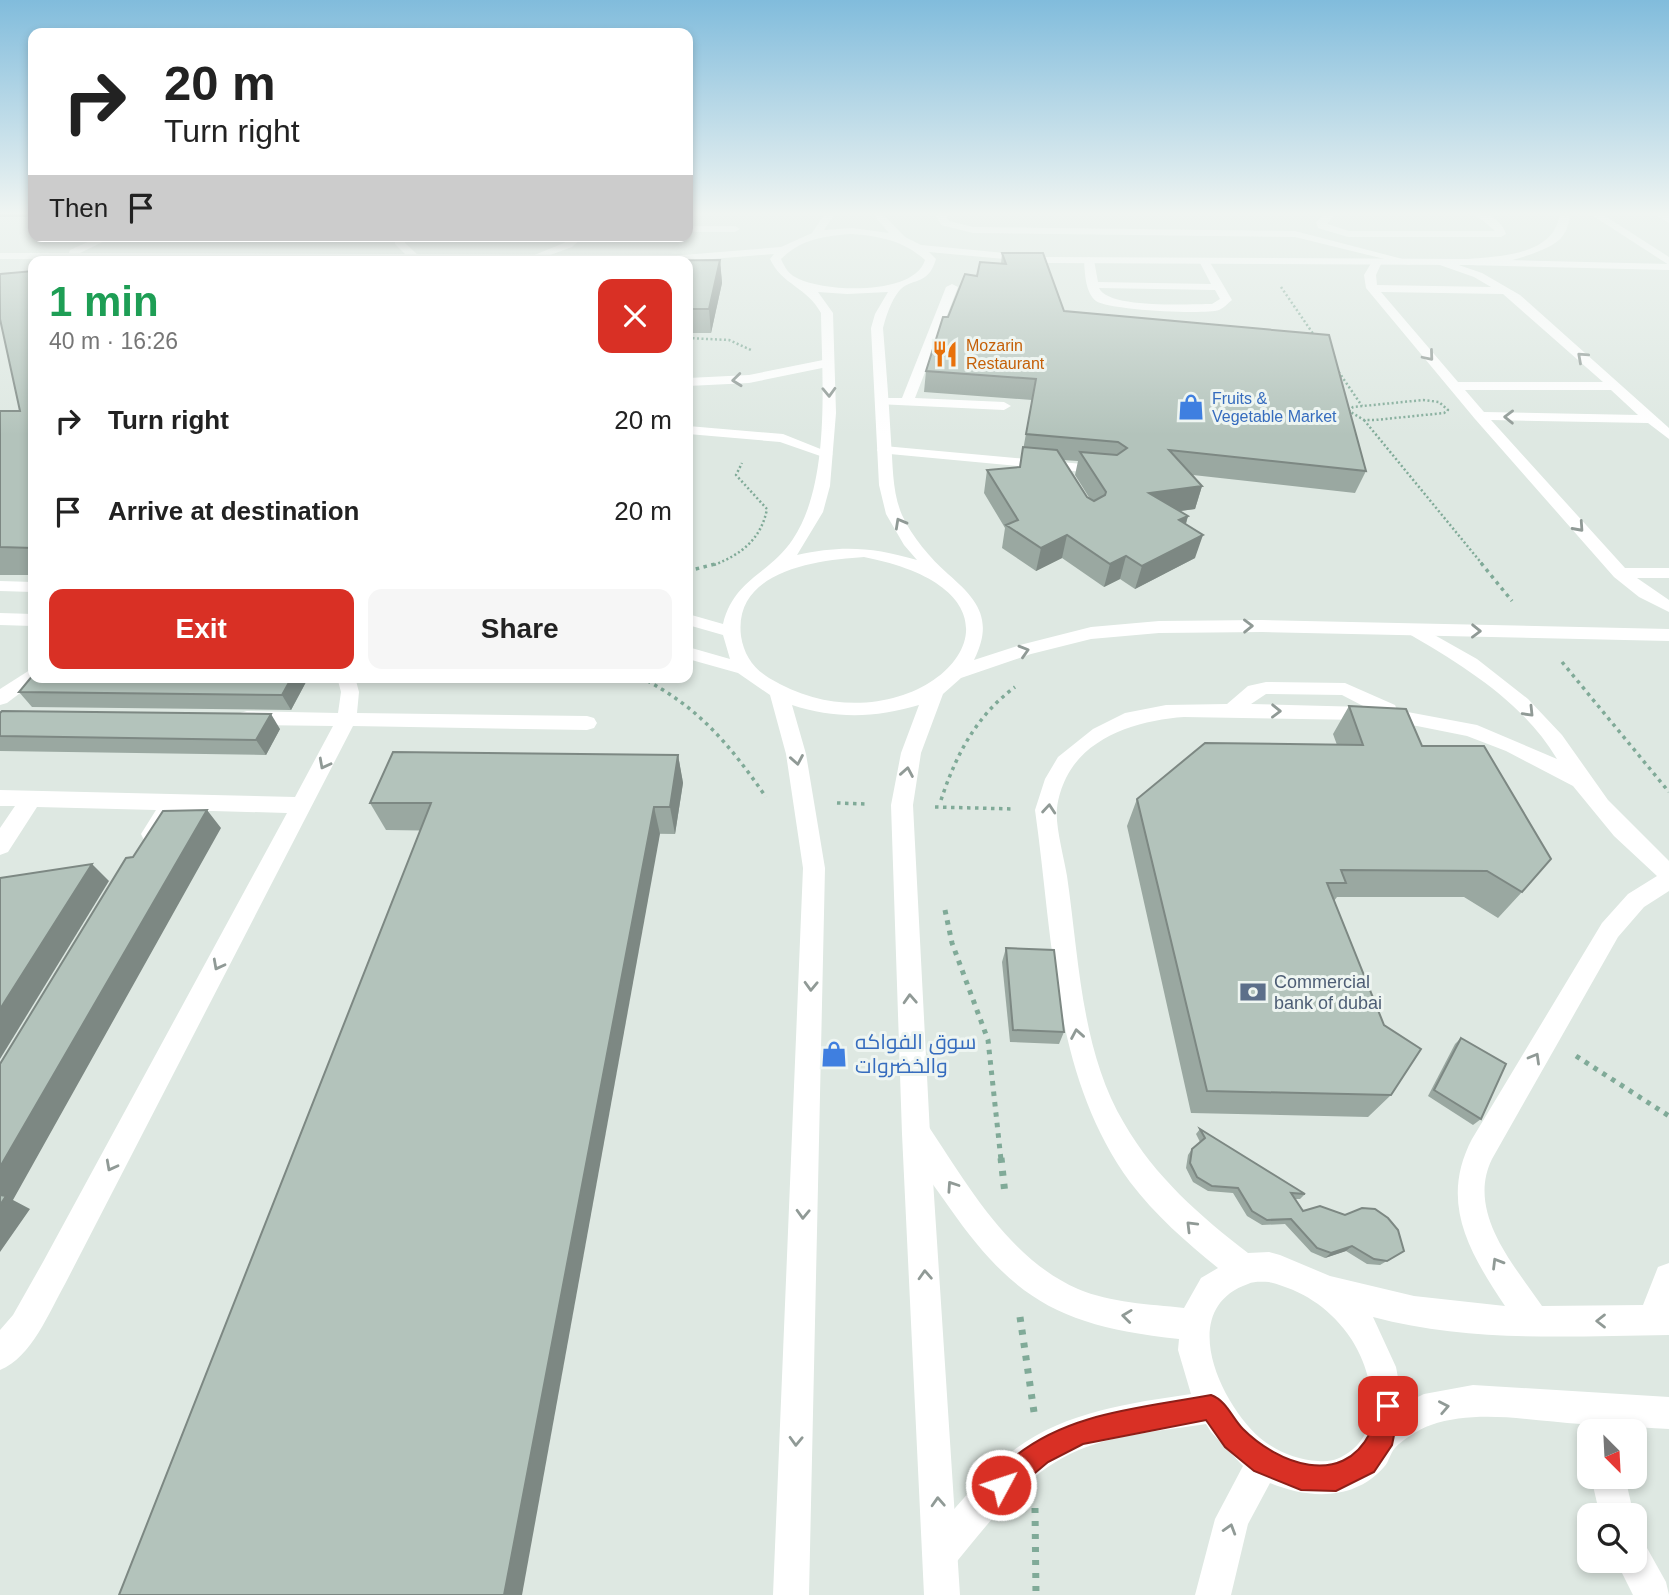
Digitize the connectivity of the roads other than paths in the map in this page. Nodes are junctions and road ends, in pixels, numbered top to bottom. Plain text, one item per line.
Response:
1 (806, 286) edge
2 (819, 286) edge
3 (892, 286) edge
4 (896, 286) edge
5 (1094, 286) edge
6 (1184, 286) edge
7 (1499, 286) edge
8 (953, 287) dead end
9 (1219, 287) joint
10 (1372, 288) joint
11 (1508, 291) junction
12 (828, 363) junction
13 (693, 382) edge
14 (1454, 386) junction
15 (1615, 386) junction
16 (882, 401) junction
17 (907, 402) junction
18 (1004, 406) edge
19 (1480, 416) junction
20 (1651, 419) junction
21 (693, 430) edge
22 (1669, 435) edge
23 (884, 450) junction
24 (826, 454) junction
25 (1059, 466) junction
26 (1112, 471) edge
27 (1071, 486) edge
28 (781, 566) junction
29 (1620, 573) junction
30 (1669, 573) edge
31 (941, 576) junction
32 (0, 586) edge
33 (28, 587) edge
34 (1669, 607) edge
35 (0, 619) edge
36 (28, 620) edge
37 (693, 620) edge
38 (1415, 629) junction
39 (728, 631) junction
40 (1669, 635) edge
41 (693, 654) edge
42 (745, 669) junction
43 (959, 672) junction
44 (28, 678) edge
45 (348, 683) edge
46 (934, 691) junction
47 (779, 694) junction
48 (0, 698) edge
49 (222, 718) edge
50 (347, 719) junction
51 (587, 723) dead end
52 (1581, 781) junction
53 (0, 798) edge
54 (32, 799) junction
55 (171, 803) junction
56 (302, 805) junction
57 (0, 846) edge
58 (142, 850) edge
59 (1669, 874) edge
60 (1669, 881) edge
61 (916, 1134) junction
62 (1244, 1269) junction
63 (1669, 1278) edge
64 (1321, 1287) junction
65 (1660, 1320) edge
66 (1534, 1321) junction
67 (1195, 1325) junction
68 (0, 1354) edge
69 (1211, 1407) junction
70 (1669, 1413) edge
71 (1597, 1419) edge
72 (1383, 1436) junction
73 (1263, 1462) junction
74 (941, 1552) junction
75 (1641, 1573) edge
76 (791, 1595) edge
77 (943, 1595) edge
78 (1213, 1595) edge
79 (1653, 1595) edge

1 - 12 street
2 - 3 street
4 - 16 street
5 - 9 street
6 - 9 street
7 - 11 street
8 - 17 street
10 - 11 street
10 -> 14 street
15 -> 11 street
12 -> 13 street
12 -> 24 street
14 - 15 street
14 - 19 street
15 - 20 street
16 - 17 street
16 - 23 street
17 - 18 street
20 -> 19 street
19 -> 29 street
20 - 22 street
21 - 24 street
23 - 25 street
31 -> 23 street
24 - 28 street
25 - 26 street
25 - 27 street
28 - 31 street
28 - 39 street
29 - 30 street
29 - 34 street
31 - 43 street
32 - 33 street
35 - 36 street
37 - 39 street
38 -> 40 street
43 -> 38 street
38 -> 52 street
39 - 42 street
41 - 42 street
42 - 47 street
43 - 46 street
44 - 48 street
45 - 50 street
46 - 47 street
61 -> 46 street
47 -> 76 street
49 - 50 street
50 - 51 street
50 -> 56 street
52 - 59 street
62 -> 52 street
53 - 54 street
54 - 55 street
54 - 57 street
55 - 56 street
55 - 58 street
56 -> 68 street
66 -> 60 street
67 -> 61 street
74 -> 61 street
62 - 64 street
62 - 67 street
63 - 65 street
64 - 66 street
64 - 72 street
65 -> 66 street
67 - 69 street
69 - 73 street
69 - 74 street
70 - 71 street
72 -> 71 street
72 - 73 street
78 -> 73 street
74 - 77 street
75 - 79 street

